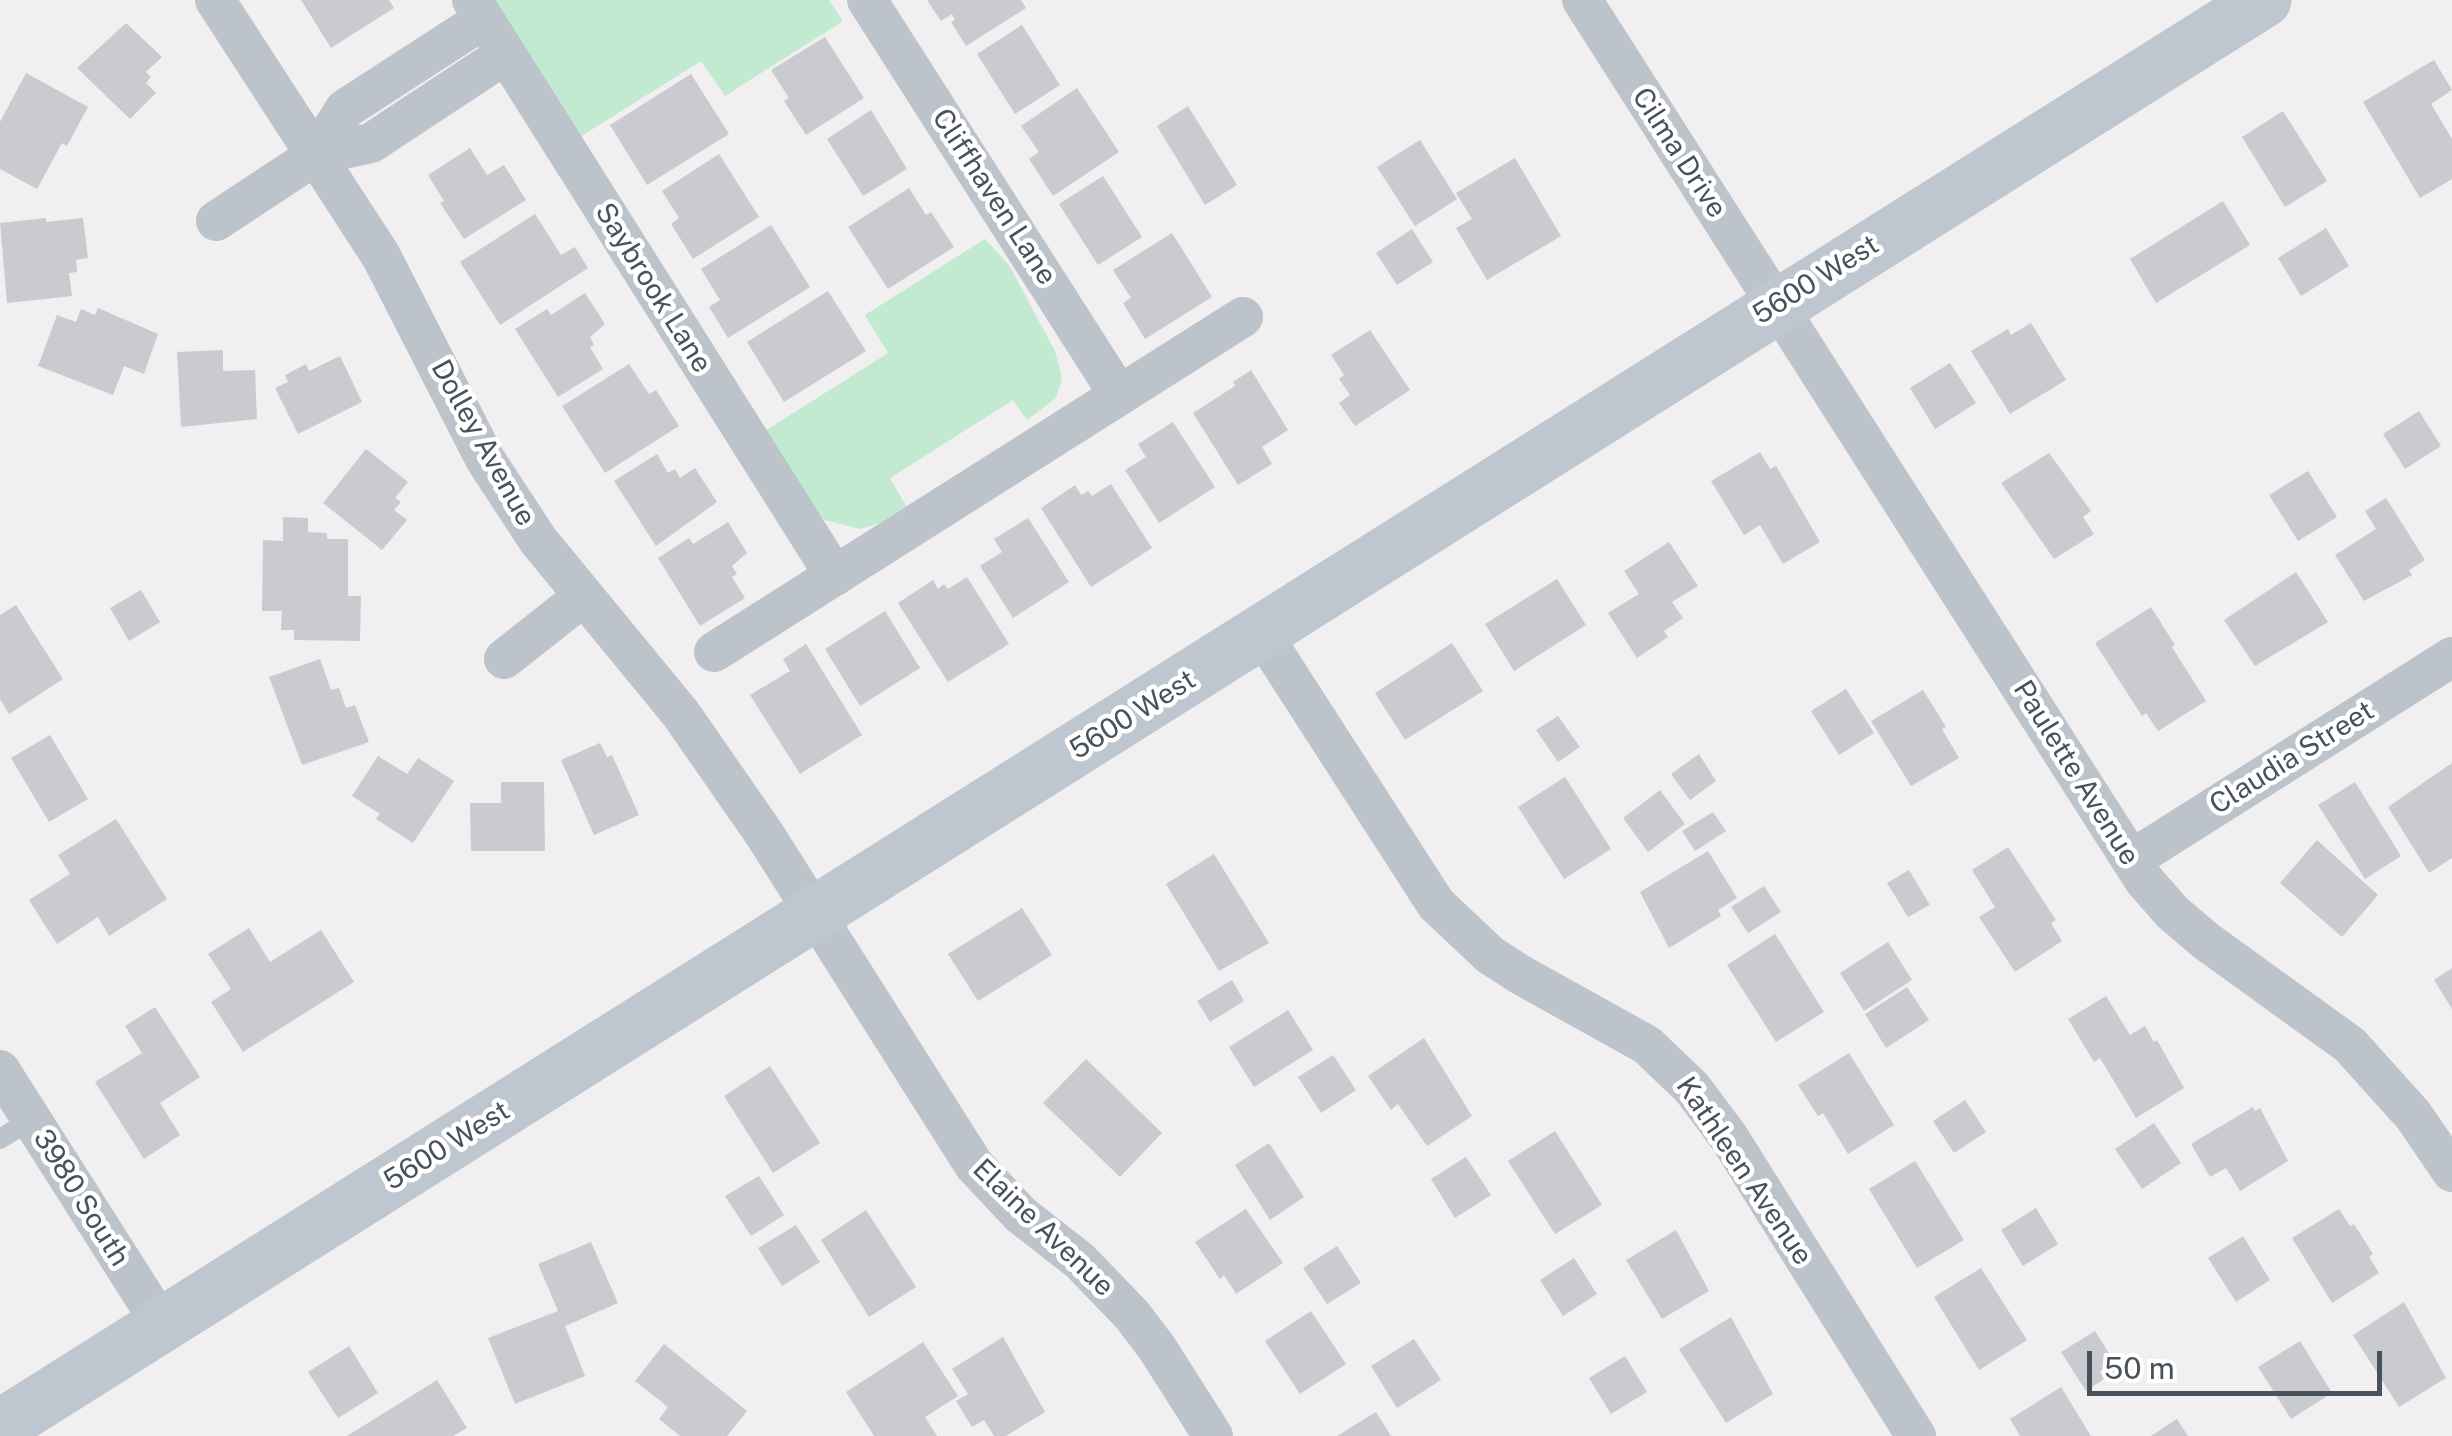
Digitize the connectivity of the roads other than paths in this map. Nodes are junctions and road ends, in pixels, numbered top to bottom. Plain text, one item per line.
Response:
1 (214, 0) edge
2 (867, 0) edge
3 (1582, 0) edge
4 (2264, 0) edge
5 (478, 10) edge
6 (506, 54) junction
7 (316, 155) junction
8 (216, 221) dead end
9 (1778, 304) junction
10 (1243, 317) dead end
11 (1119, 395) junction
12 (834, 576) junction
13 (584, 596) junction
14 (1262, 634) junction
15 (714, 652) dead end
16 (2452, 656) edge
17 (504, 659) dead end
18 (2131, 860) junction
19 (814, 916) junction
20 (0, 1070) edge
21 (16, 1129) edge
22 (2452, 1172) edge
23 (162, 1325) junction
24 (1, 1423) edge
25 (1213, 1436) edge
26 (1916, 1436) edge

1 - 7 street, Dolley Avenue
2 - 11 street, Cliffhaven Lane
3 - 9 street, Cilma Drive
4 - 9 main road, 5600 West
5 - 6 street, Saybrook Lane
5 - 7 street
6 - 7 street
6 - 12 street, Saybrook Lane
7 - 8 street
7 - 13 street, Dolley Avenue
9 - 14 main road, 5600 West
9 - 18 street, Paulette Avenue
10 - 11 street
11 - 12 street
12 - 15 street
13 - 17 street
13 - 19 street, Dolley Avenue
14 - 19 main road, 5600 West
14 - 26 street, Kathleen Avenue
16 - 18 street, Claudia Street
18 - 22 street, Paulette Avenue
19 - 23 main road, 5600 West
19 - 25 street, Elaine Avenue
20 - 21 street, 3980 South
21 - 23 street, 3980 South
23 - 24 main road, 5600 West

